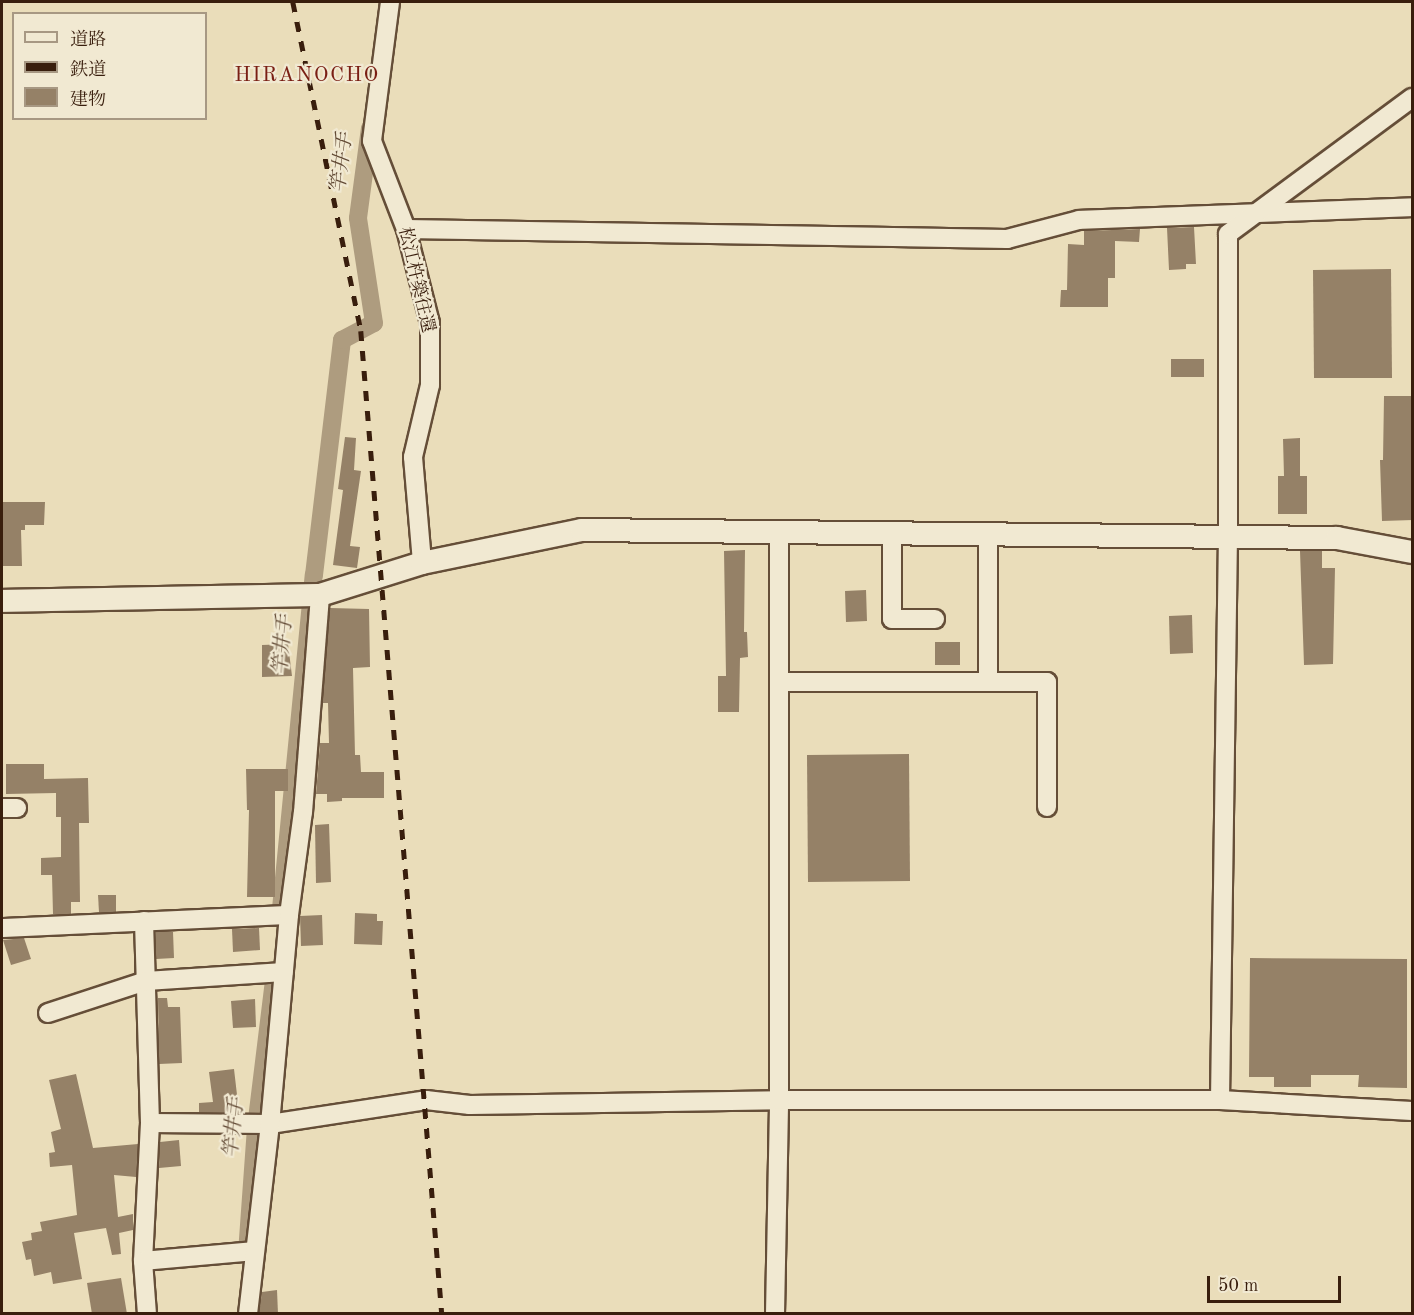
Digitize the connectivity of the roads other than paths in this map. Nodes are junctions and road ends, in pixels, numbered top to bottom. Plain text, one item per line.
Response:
1 (390, 2) edge
2 (1413, 98) edge
3 (1413, 207) edge
4 (1260, 211) junction
5 (406, 229) junction
6 (779, 533) junction
7 (892, 534) junction
8 (988, 535) junction
9 (1228, 537) junction
10 (1413, 552) edge
11 (422, 563) junction
12 (321, 595) junction
13 (2, 601) edge
14 (935, 619) dead end
15 (988, 681) junction
16 (779, 682) junction
17 (1047, 807) dead end
18 (289, 915) junction
19 (144, 921) junction
20 (2, 928) edge
21 (284, 972) junction
22 (146, 981) junction
23 (48, 1013) dead end
24 (779, 1100) junction
25 (1220, 1100) junction
26 (1413, 1111) edge
27 (150, 1123) junction
28 (270, 1124) junction
29 (255, 1251) junction
30 (143, 1261) junction
31 (147, 1314) edge
32 (248, 1314) edge
33 (775, 1314) edge

1 - 5 street, 松江杵築往還
2 - 4 street
3 - 4 street
4 - 5 street
4 - 9 street
5 - 11 street, 松江杵築往還
6 - 7 street
6 - 11 street
6 - 16 street
7 - 8 street
7 - 14 street
8 - 9 street
8 - 15 street
9 - 10 street
9 - 25 street
11 - 12 street
12 - 13 street
12 - 18 street
15 - 16 street
15 - 17 street
16 - 24 street
18 - 19 street
18 - 21 street
19 - 20 street
19 - 22 street
21 - 22 street
21 - 28 street
22 - 23 street
22 - 27 street
24 - 25 street
24 - 28 street
24 - 33 street
25 - 26 street
27 - 28 street
27 - 30 street
28 - 29 street
29 - 30 street
29 - 32 street
30 - 31 street

